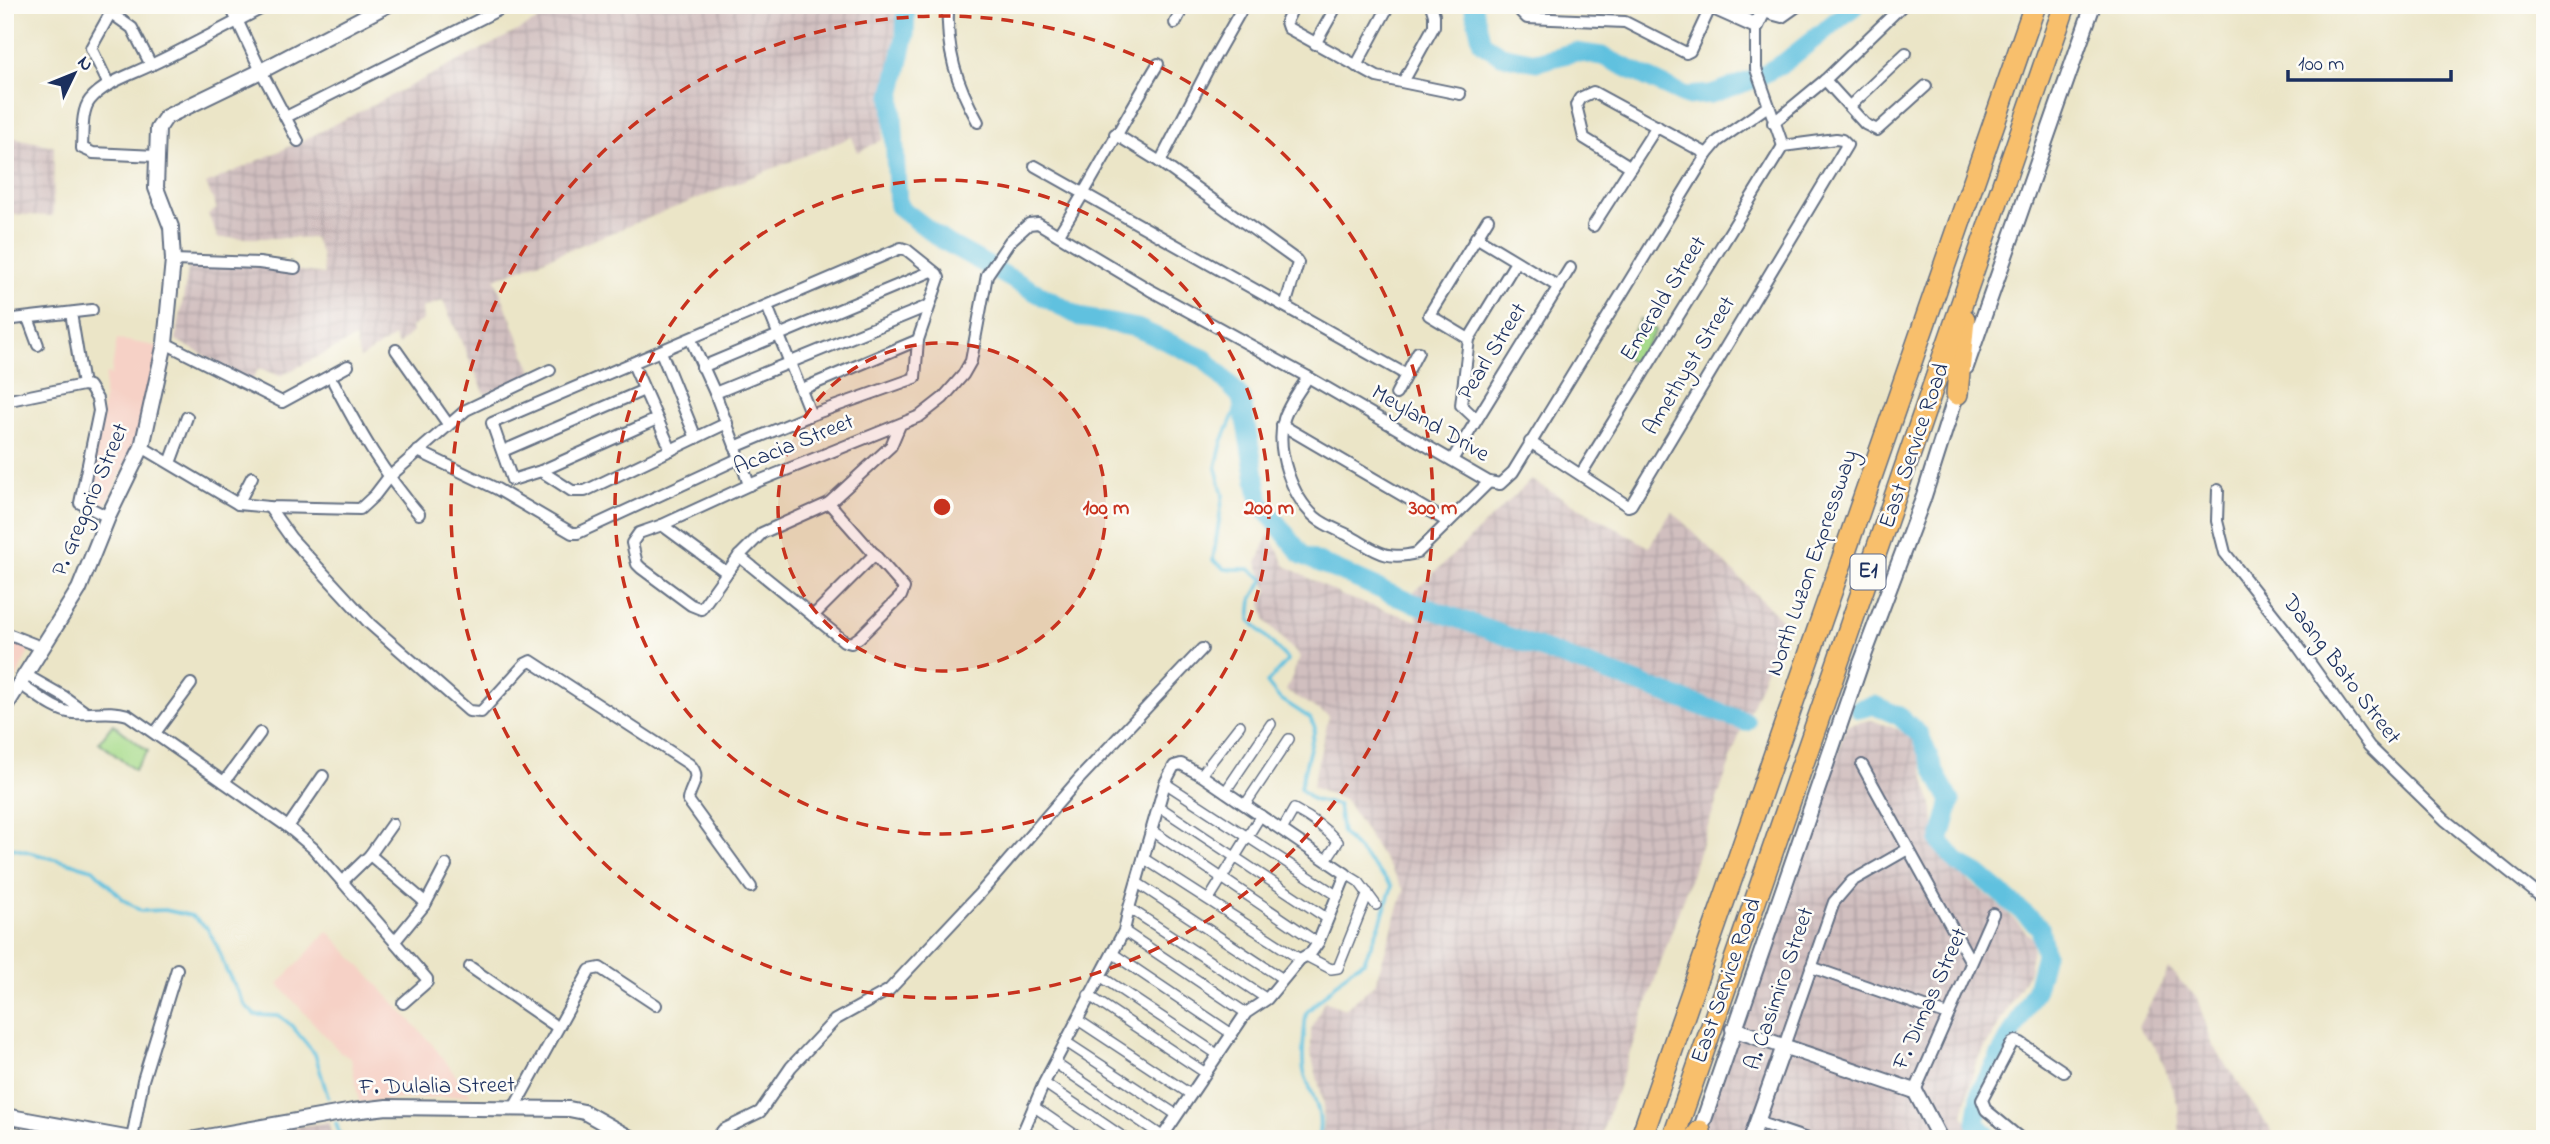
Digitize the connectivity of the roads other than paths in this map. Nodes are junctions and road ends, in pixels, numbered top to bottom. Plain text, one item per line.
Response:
1 (230, 5) edge
2 (268, 5) edge
3 (387, 5) edge
4 (508, 5) edge
5 (948, 5) edge
6 (1184, 5) edge
7 (1244, 5) edge
8 (1294, 5) edge
9 (1337, 5) edge
10 (1389, 5) edge
11 (1431, 5) edge
12 (1518, 5) edge
13 (1800, 5) edge
14 (1903, 5) edge
15 (2035, 5) edge
16 (2065, 5) edge
17 (2093, 5) edge
18 (1710, 6) edge
19 (113, 9) edge
20 (1764, 9) edge
21 (238, 20) junction
22 (1175, 23) dead end
23 (1756, 26) junction
24 (1315, 44) junction
25 (1906, 53) dead end
26 (1158, 64) dead end
27 (151, 65) junction
28 (1356, 66) junction
29 (261, 71) junction
30 (1825, 80) junction
31 (1403, 82) junction
32 (109, 85) junction
33 (1926, 86) dead end
34 (1460, 94) dead end
35 (1768, 106) junction
36 (1850, 106) junction
37 (286, 117) junction
38 (978, 122) dead end
39 (1773, 123) junction
40 (1657, 126) junction
41 (1115, 134) junction
42 (298, 141) dead end
43 (1783, 146) junction
44 (1707, 154) junction
45 (156, 156) junction
46 (1160, 162) junction
47 (1035, 166) dead end
48 (1631, 167) junction
49 (1085, 192) junction
50 (1488, 219) dead end
51 (1593, 226) dead end
52 (1059, 234) junction
53 (1476, 237) junction
54 (173, 260) junction
55 (1516, 262) junction
56 (295, 268) dead end
57 (1570, 268) dead end
58 (932, 271) junction
59 (987, 275) joint
60 (1968, 282) junction
61 (1559, 288) junction
62 (767, 306) junction
63 (928, 306) junction
64 (1284, 306) junction
65 (92, 310) dead end
66 (72, 313) junction
67 (28, 318) junction
68 (5, 320) edge
69 (780, 335) junction
70 (1469, 339) junction
71 (691, 340) junction
72 (918, 340) junction
73 (165, 343) junction
74 (38, 345) dead end
75 (396, 350) dead end
76 (661, 352) junction
77 (1418, 352) dead end
78 (790, 362) junction
79 (633, 364) junction
80 (348, 366) dead end
81 (702, 368) junction
82 (550, 370) dead end
83 (1405, 374) junction
84 (1308, 377) junction
85 (334, 383) dead end
86 (83, 384) junction
87 (5, 387) edge
88 (802, 389) junction
89 (644, 390) junction
90 (715, 393) junction
91 (1396, 394) dead end
92 (1956, 394) junction
93 (7, 401) edge
94 (811, 415) junction
95 (187, 416) dead end
96 (657, 419) junction
97 (1476, 419) junction
98 (727, 423) junction
99 (448, 424) junction
100 (900, 425) junction
101 (1283, 425) junction
102 (696, 438) junction
103 (1530, 442) junction
104 (142, 447) junction
105 (735, 447) junction
106 (671, 450) junction
107 (418, 451) junction
108 (503, 451) junction
109 (740, 458) junction
110 (1452, 460) junction
111 (170, 463) junction
112 (541, 471) junction
113 (1581, 474) junction
114 (252, 477) dead end
115 (388, 478) junction
116 (512, 480) junction
117 (1489, 482) junction
118 (749, 485) junction
119 (497, 489) junction
120 (2218, 490) dead end
121 (829, 503) junction
122 (239, 504) junction
123 (269, 508) junction
124 (419, 514) dead end
125 (108, 517) junction
126 (1448, 522) junction
127 (662, 525) junction
128 (874, 554) junction
129 (738, 556) junction
130 (726, 572) junction
131 (813, 616) junction
132 (5, 633) edge
133 (41, 647) junction
134 (1202, 649) dead end
135 (22, 679) junction
136 (191, 684) dead end
137 (46, 686) junction
138 (40, 696) junction
139 (5, 707) edge
140 (85, 712) junction
141 (1240, 724) dead end
142 (1271, 724) dead end
143 (155, 733) junction
144 (260, 733) dead end
145 (1289, 739) dead end
146 (1862, 765) dead end
147 (1201, 775) junction
148 (323, 776) dead end
149 (224, 782) junction
150 (1165, 782) junction
151 (1225, 792) junction
152 (1245, 805) junction
153 (1158, 806) junction
154 (1261, 815) junction
155 (392, 824) dead end
156 (288, 827) junction
157 (1151, 830) junction
158 (1282, 830) junction
159 (1247, 838) junction
160 (1908, 849) junction
161 (370, 855) junction
162 (1143, 858) junction
163 (1234, 858) junction
164 (1326, 860) junction
165 (446, 865) dead end
166 (1346, 874) junction
167 (1221, 878) junction
168 (343, 881) junction
169 (1136, 881) junction
170 (751, 887) dead end
171 (1368, 893) junction
172 (1338, 896) junction
173 (1209, 899) junction
174 (2545, 900) edge
175 (426, 903) junction
176 (1376, 905) dead end
177 (1129, 908) junction
178 (1993, 914) dead end
179 (1328, 919) junction
180 (1124, 931) junction
181 (396, 942) junction
182 (1318, 943) junction
183 (1112, 953) junction
184 (1303, 957) junction
185 (1971, 962) junction
186 (470, 967) dead end
187 (1811, 967) junction
188 (177, 969) dead end
189 (1100, 976) junction
190 (1283, 979) junction
191 (1088, 995) junction
192 (1267, 999) junction
193 (403, 1003) dead end
194 (656, 1005) dead end
195 (1246, 1013) junction
196 (1948, 1015) junction
197 (1078, 1020) junction
198 (557, 1027) junction
199 (1734, 1029) junction
200 (1232, 1034) junction
201 (1066, 1042) junction
202 (1784, 1046) junction
203 (1217, 1054) junction
204 (1055, 1063) junction
205 (1204, 1072) junction
206 (2064, 1072) dead end
207 (1044, 1083) junction
208 (1915, 1091) junction
209 (1190, 1094) junction
210 (1033, 1106) junction
211 (514, 1108) junction
212 (1177, 1115) junction
213 (5, 1116) edge
214 (1757, 1122) junction
215 (1021, 1135) edge
216 (1697, 1136) edge
217 (1161, 1137) edge
218 (131, 1139) edge
219 (195, 1139) edge
220 (632, 1139) edge
221 (716, 1139) edge
222 (1036, 1139) edge
223 (1081, 1139) edge
224 (1126, 1139) edge
225 (1641, 1139) edge
226 (1673, 1139) edge
227 (1751, 1139) edge
228 (1807, 1139) edge
229 (1940, 1139) edge
230 (2021, 1139) edge

1 - 21 street
2 - 21 street
3 - 29 street, P. Gregorio Street
4 - 37 street
5 - 38 street
6 - 22 street
7 - 46 street
8 - 24 street
9 - 24 street
10 - 28 street
11 - 31 street
12 - 18 street
13 - 20 street
14 - 30 street
15 - 225 highway, North Luzon Expressway / E1
16 - 60 highway, E1
17 - 92 street, East Service Road
18 - 23 street
19 - 27 street
19 - 32 street
20 - 23 street
21 - 27 street
21 - 29 street
23 - 35 street
24 - 28 street
25 - 36 street
26 - 41 street
27 - 32 street
28 - 31 street
29 - 37 street
29 - 45 street, P. Gregorio Street
30 - 36 street
30 - 39 street
31 - 34 street
32 - 45 street
33 - 36 street
35 - 39 street
35 - 44 street, Meyland Drive
37 - 42 street
39 - 43 street
40 - 44 street
40 - 48 street
40 - 48 street
41 - 46 street
41 - 49 street
43 - 113 street, Emerald Street
43 - 113 street, Amethyst Street
44 - 103 street, Meyland Drive
45 - 54 street, P. Gregorio Street
46 - 64 street
47 - 49 street
48 - 51 street
49 - 52 street
49 - 64 street
50 - 53 street
52 - 59 street, Meyland Drive
52 - 84 street, Meyland Drive
53 - 55 street
53 - 70 street
54 - 56 street
54 - 73 street, P. Gregorio Street
55 - 61 street
55 - 70 street
57 - 61 street, Pearl Street
58 - 62 street
58 - 63 street
58 - 69 street
59 - 100 street, Acacia Street
60 - 92 highway
60 - 226 highway, E1
61 - 97 street, Pearl Street
62 - 69 street
62 - 71 street
63 - 72 street
63 - 78 street
64 - 83 street
65 - 66 street
66 - 67 street
66 - 86 street
67 - 68 street
67 - 74 street
69 - 78 street
69 - 81 street
70 - 97 street
71 - 76 street
71 - 81 street
72 - 88 street
72 - 94 street
73 - 80 street
73 - 104 street, P. Gregorio Street
75 - 99 street
76 - 79 street
76 - 102 street
77 - 83 street
78 - 88 street
78 - 90 street
79 - 89 street
79 - 108 street
81 - 90 street
82 - 99 street
83 - 91 street
84 - 101 street
84 - 110 street, Meyland Drive
85 - 115 street
86 - 93 street
86 - 125 street
87 - 93 street
88 - 94 street
89 - 96 street
89 - 108 street
90 - 98 street
92 - 199 street, East Service Road
94 - 105 street
95 - 111 street
96 - 106 street
96 - 112 street
97 - 110 street, Pearl Street
98 - 102 street
98 - 105 street
99 - 107 street
100 - 118 street, Acacia Street
100 - 121 street
101 - 126 street
101 - 126 street
102 - 106 street
103 - 113 street, Amethyst Street
103 - 117 street, Meyland Drive
104 - 111 street
104 - 125 street, P. Gregorio Street
105 - 109 street
106 - 112 street
107 - 115 street
107 - 119 street
108 - 116 street
109 - 118 street
109 - 119 street
110 - 117 street, Meyland Drive
111 - 122 street
112 - 116 street
114 - 122 street
115 - 123 street
115 - 124 street
116 - 119 street
117 - 126 street
118 - 127 street, Acacia Street
120 - 174 street, Daang Bato Street
121 - 128 street
121 - 129 street
122 - 123 street
123 - 170 street
125 - 133 street, P. Gregorio Street
127 - 130 street
127 - 130 street, Acacia Street
128 - 131 street
128 - 131 street
129 - 130 street
129 - 131 street
132 - 133 street
133 - 135 street, P. Gregorio Street
134 - 221 street
135 - 137 street
135 - 138 street
135 - 139 street, P. Gregorio Street
136 - 143 street
137 - 138 street
137 - 140 street
138 - 140 street
140 - 143 street
141 - 147 street
142 - 151 street
143 - 149 street
144 - 149 street
145 - 152 street
146 - 160 street
147 - 150 street
147 - 151 street
148 - 156 street
149 - 156 street
150 - 153 street
150 - 159 street
151 - 152 street
152 - 154 street
153 - 157 street
153 - 163 street
154 - 158 street
154 - 159 street
155 - 161 street
156 - 168 street
157 - 162 street
157 - 167 street
158 - 164 street
158 - 164 street
159 - 163 street
159 - 172 street
160 - 185 street
160 - 187 street, A. Casimiro Street
161 - 168 street
161 - 175 street
162 - 169 street
162 - 173 street
163 - 167 street
163 - 179 street
164 - 166 street
165 - 175 street
166 - 171 street
166 - 172 street
167 - 173 street
167 - 182 street
168 - 181 street
169 - 177 street
169 - 190 street
171 - 176 street
171 - 184 street
172 - 179 street
173 - 184 street
175 - 181 street
177 - 180 street
177 - 192 street
178 - 185 street, F. Dimas Street
179 - 182 street
180 - 183 street
180 - 195 street
181 - 193 street
182 - 184 street
183 - 189 street
183 - 200 street
184 - 190 street
185 - 196 street, F. Dimas Street
186 - 198 street
187 - 196 street
187 - 202 street, A. Casimiro Street
188 - 218 street
189 - 191 street
189 - 203 street
190 - 192 street
191 - 197 street
191 - 205 street
192 - 195 street
194 - 198 street
195 - 200 street
196 - 208 street, F. Dimas Street
197 - 201 street
197 - 209 street
198 - 211 street
199 - 202 street
199 - 216 street, East Service Road
200 - 203 street
201 - 204 street
201 - 212 street
202 - 208 street
202 - 214 street, A. Casimiro Street
203 - 205 street
204 - 207 street
204 - 217 street
205 - 209 street
206 - 230 street
207 - 210 street
207 - 224 street
208 - 229 street, F. Dimas Street
209 - 212 street
210 - 215 street
210 - 223 street
211 - 219 street, F. Dulalia Street
211 - 220 street, F. Dulalia Street
212 - 217 street
213 - 218 street
214 - 227 street, A. Casimiro Street
214 - 228 street
215 - 222 street

